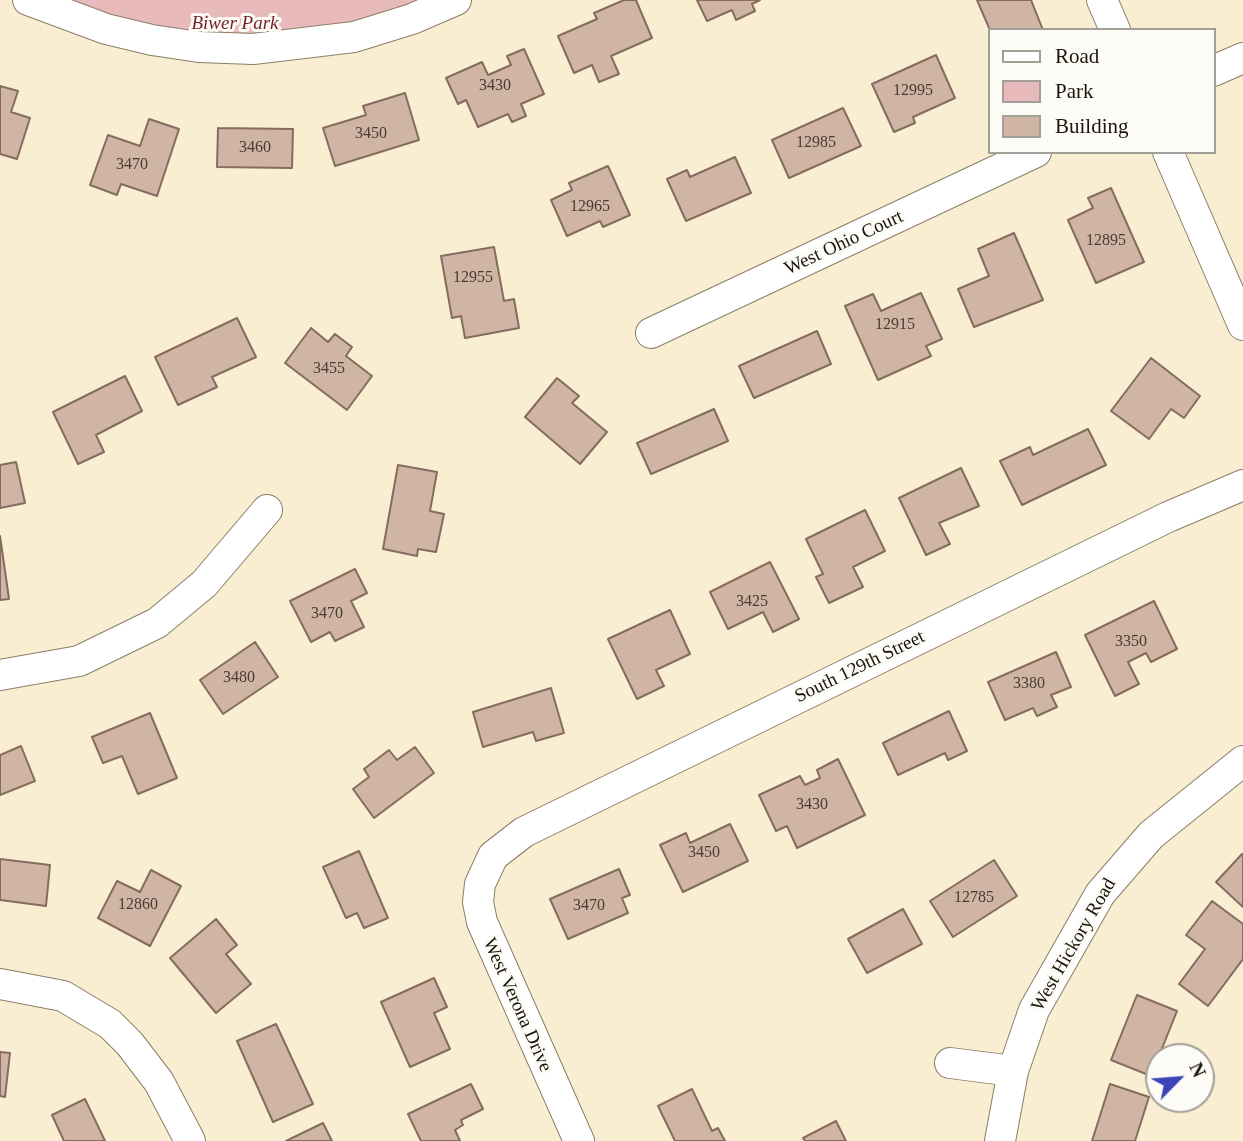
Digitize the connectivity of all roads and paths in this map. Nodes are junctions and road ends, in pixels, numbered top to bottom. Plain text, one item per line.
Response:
1 (28, 0) edge
2 (456, 0) edge
3 (1102, 0) edge
4 (1114, 28) edge
5 (1243, 58) edge
6 (1215, 70) edge
7 (1033, 154) edge
8 (1169, 154) edge
9 (1243, 325) edge
10 (651, 333) dead end
11 (1243, 485) edge
12 (267, 510) dead end
13 (0, 676) edge
14 (1243, 761) edge
15 (487, 865) joint
16 (0, 984) edge
17 (950, 1063) dead end
18 (1013, 1071) junction
19 (190, 1141) edge
20 (579, 1141) edge
21 (1000, 1141) edge

1 - 2 street
3 - 4 street
5 - 6 street
7 - 10 street, West Ohio Court
8 - 9 street
11 - 15 street, South 129th Street
12 - 13 street
14 - 18 street, West Hickory Road
15 - 20 street, West Verona Drive
16 - 19 street
17 - 18 street
18 - 21 street, West Hickory Road

